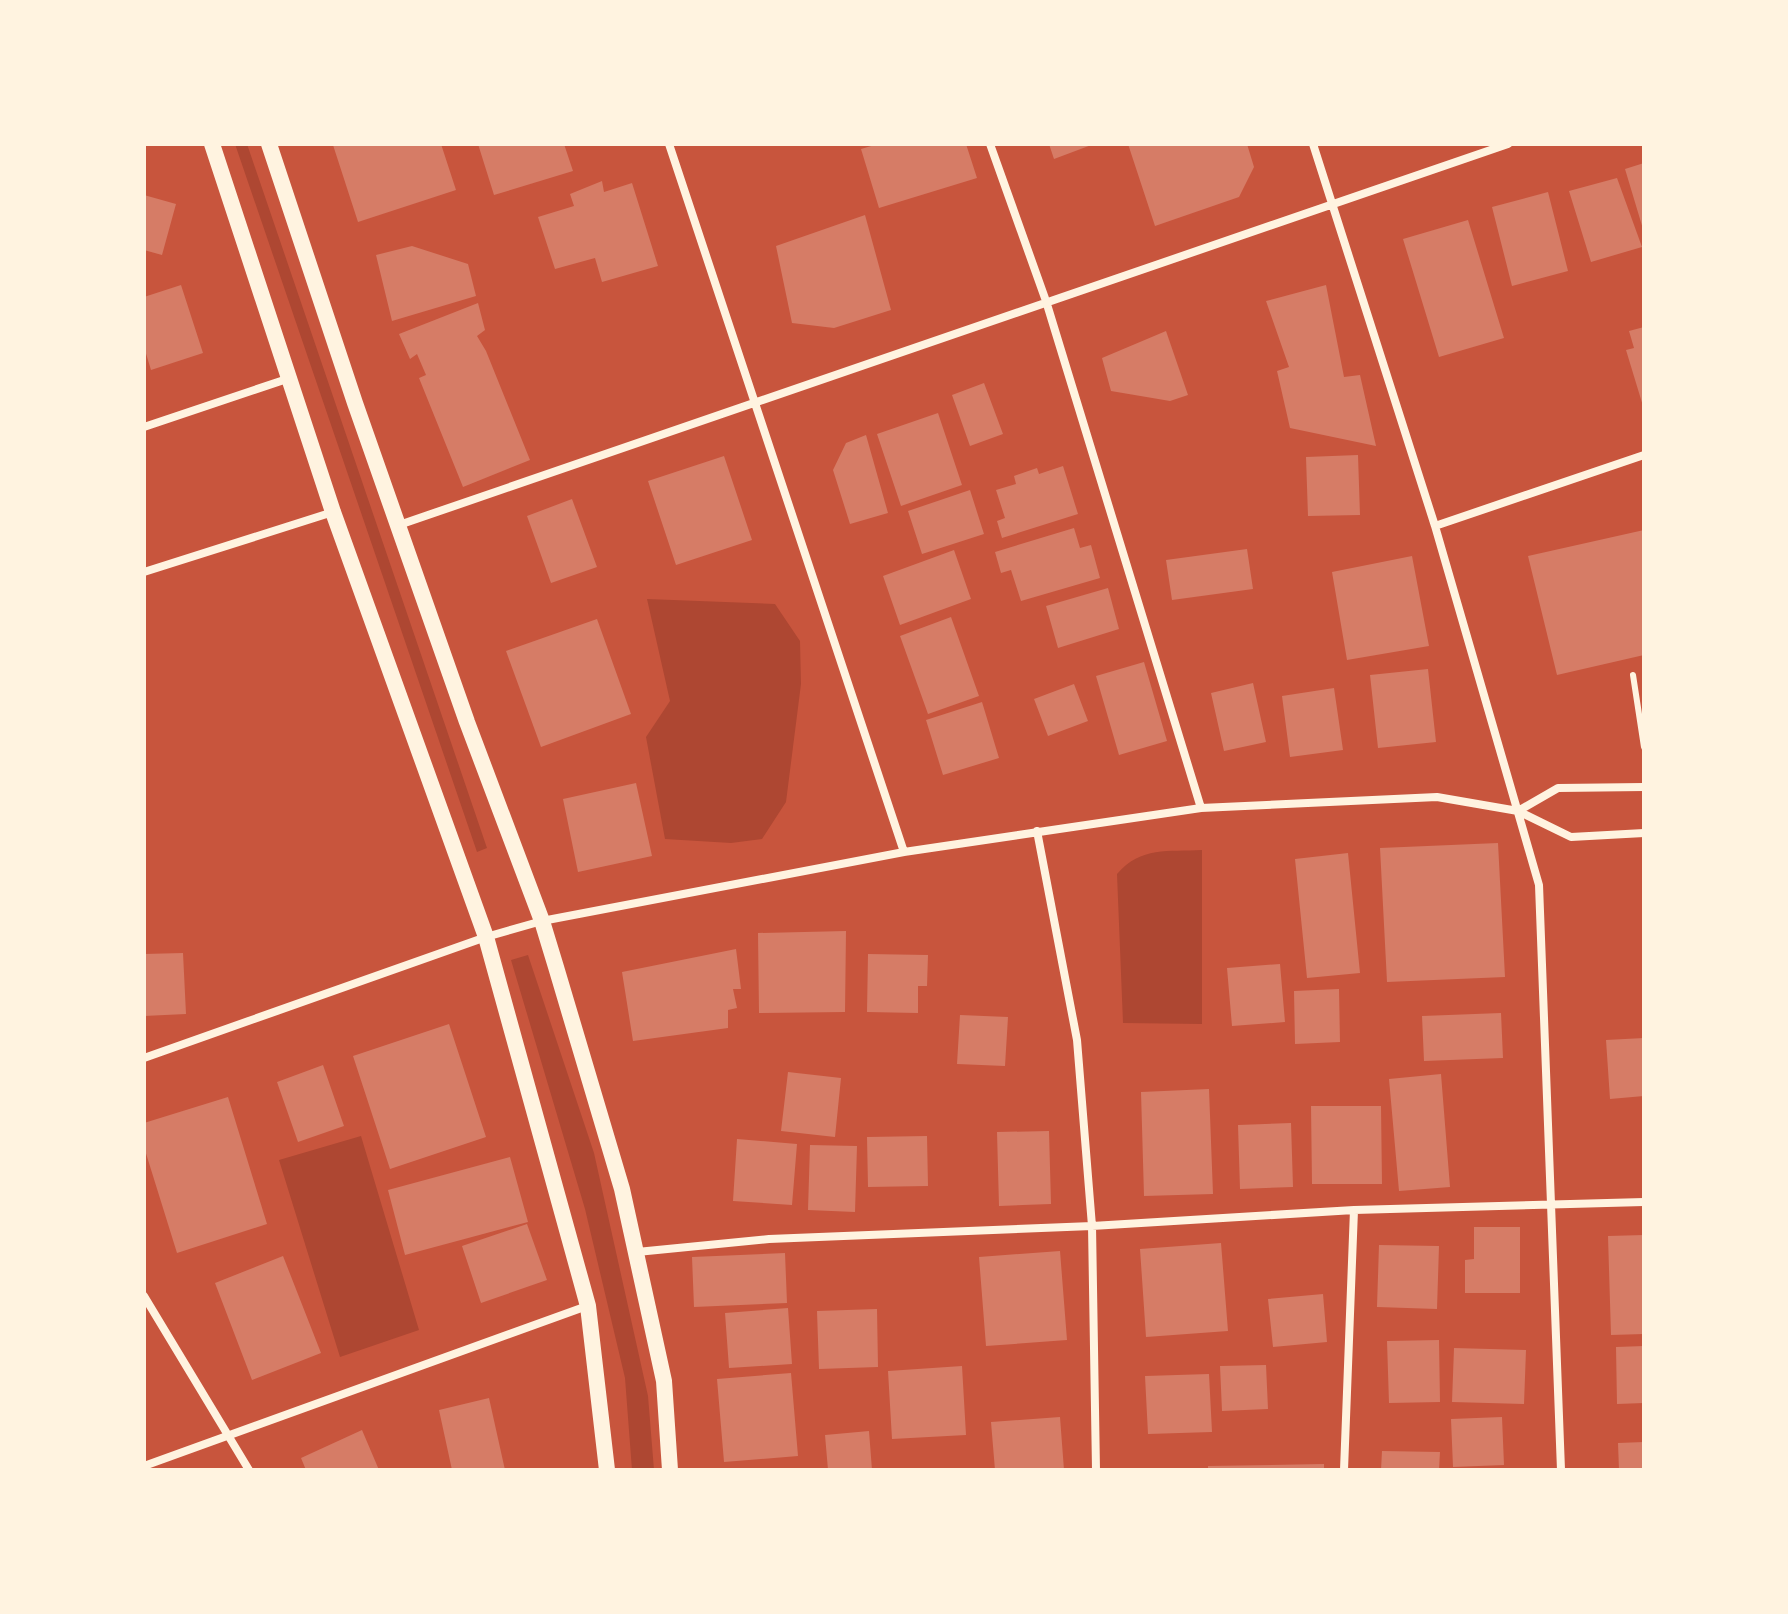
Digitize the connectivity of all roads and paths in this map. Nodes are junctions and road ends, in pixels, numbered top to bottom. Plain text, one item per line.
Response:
1 (212, 144) edge
2 (269, 144) edge
3 (669, 144) edge
4 (990, 144) edge
5 (1313, 144) edge
6 (1508, 144) edge
7 (1333, 204) junction
8 (1046, 301) junction
9 (287, 379) junction
10 (753, 404) junction
11 (144, 427) edge
12 (1644, 455) edge
13 (333, 512) junction
14 (399, 525) junction
15 (1435, 526) junction
16 (144, 572) edge
17 (1633, 675) dead end
18 (1644, 747) edge
19 (1644, 787) edge
20 (1201, 808) junction
21 (1518, 811) junction
22 (1037, 831) junction
23 (1644, 833) edge
24 (904, 852) junction
25 (542, 921) junction
26 (486, 937) junction
27 (144, 1058) edge
28 (1644, 1202) edge
29 (1551, 1205) junction
30 (1354, 1210) junction
31 (1092, 1226) junction
32 (636, 1252) junction
33 (144, 1296) edge
34 (588, 1306) junction
35 (228, 1438) junction
36 (144, 1466) edge
37 (249, 1470) edge
38 (607, 1470) edge
39 (670, 1470) edge
40 (1096, 1470) edge
41 (1344, 1470) edge
42 (1561, 1470) edge

1 - 9 main road
2 - 14 main road
3 - 10 street
4 - 8 street
5 - 7 street
6 - 7 street
7 - 8 street
7 - 15 street
8 - 10 street
8 - 20 street
9 - 11 street
9 - 13 main road
10 - 14 street
10 - 24 street
12 - 15 street
13 - 16 street
13 - 26 main road
14 - 25 main road
15 - 21 street
17 - 18 lane
19 - 21 street
20 - 21 street
20 - 22 street
21 - 23 street
21 - 29 street
22 - 24 street
22 - 31 street
24 - 25 street
25 - 26 street
25 - 32 main road
26 - 27 street
26 - 34 main road
28 - 29 street
29 - 30 street
29 - 42 street
30 - 31 street
30 - 41 street
31 - 32 street
31 - 40 street
32 - 39 main road
33 - 35 street
34 - 35 street
34 - 38 main road
35 - 36 street
35 - 37 street

